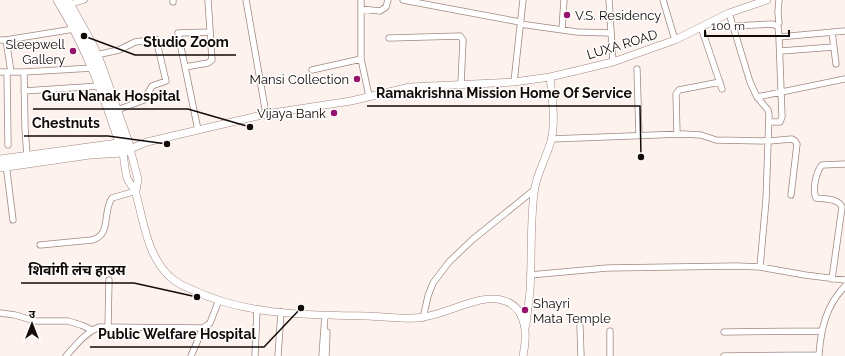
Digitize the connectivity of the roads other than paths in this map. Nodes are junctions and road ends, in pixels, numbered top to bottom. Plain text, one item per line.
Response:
1 (84, 0) edge
2 (208, 0) edge
3 (246, 0) edge
4 (361, 0) edge
5 (388, 0) edge
6 (403, 0) edge
7 (523, 0) edge
8 (564, 0) edge
9 (609, 0) edge
10 (664, 0) edge
11 (669, 0) edge
12 (766, 0) edge
13 (779, 0) edge
14 (64, 2) edge
15 (750, 3) edge
16 (361, 9) junction
17 (729, 14) junction
18 (520, 23) junction
19 (779, 23) dead end
20 (733, 26) junction
21 (702, 27) junction
22 (74, 29) junction
23 (562, 30) junction
24 (845, 31) edge
25 (210, 32) junction
26 (832, 32) junction
27 (611, 33) junction
28 (779, 37) junction
29 (389, 38) dead end
30 (3, 40) edge
31 (675, 40) junction
32 (834, 47) junction
33 (781, 51) junction
34 (96, 55) junction
35 (360, 59) junction
36 (613, 62) junction
37 (836, 64) dead end
38 (186, 67) junction
39 (93, 68) junction
40 (637, 69) dead end
41 (312, 70) dead end
42 (0, 72) edge
43 (9, 72) junction
44 (24, 72) junction
45 (550, 77) junction
46 (845, 79) edge
47 (514, 82) junction
48 (720, 82) junction
49 (461, 84) junction
50 (100, 86) junction
51 (722, 89) dead end
52 (24, 91) junction
53 (782, 93) junction
54 (369, 96) junction
55 (757, 97) junction
56 (117, 110) junction
57 (266, 114) junction
58 (770, 122) junction
59 (198, 130) junction
60 (677, 134) junction
61 (639, 135) junction
62 (551, 139) junction
63 (769, 141) junction
64 (8, 145) dead end
65 (125, 147) junction
66 (27, 156) junction
67 (3, 163) edge
68 (845, 164) edge
69 (534, 190) junction
70 (136, 192) junction
71 (791, 195) dead end
72 (13, 220) dead end
73 (40, 245) dead end
74 (760, 267) junction
75 (530, 275) junction
76 (832, 279) junction
77 (109, 280) dead end
78 (845, 280) edge
79 (845, 286) edge
80 (218, 300) junction
81 (257, 309) junction
82 (281, 312) junction
83 (0, 313) edge
84 (327, 315) junction
85 (422, 318) junction
86 (525, 326) junction
87 (580, 326) dead end
88 (108, 327) junction
89 (203, 328) junction
90 (92, 330) junction
91 (610, 331) dead end
92 (822, 331) junction
93 (724, 332) dead end
94 (525, 348) junction
95 (66, 356) edge
96 (191, 356) edge
97 (254, 356) edge
98 (278, 356) edge
99 (322, 356) edge
100 (326, 356) edge
101 (523, 356) edge
102 (526, 356) edge
103 (581, 356) edge
104 (610, 356) edge
105 (724, 356) edge
106 (728, 356) edge
107 (748, 356) edge
108 (765, 356) edge
109 (784, 356) edge
110 (802, 356) edge
111 (819, 356) edge

1 - 14 street
2 - 25 street
3 - 57 street
4 - 16 street
5 - 16 street
6 - 18 street
7 - 18 street
8 - 23 street
9 - 27 street
10 - 11 street
10 - 31 street
12 - 15 street, LUXA ROAD
13 - 19 street
14 - 22 main road
14 - 34 main road
15 - 17 street, LUXA ROAD
16 - 35 street
17 - 20 street
17 - 21 street, LUXA ROAD
18 - 23 street
18 - 47 street
20 - 28 street
20 - 55 street
21 - 31 street, LUXA ROAD
21 - 48 street
22 - 30 street
22 - 39 main road
23 - 27 street
24 - 26 street
25 - 38 street
25 - 38 street
26 - 28 street
26 - 32 street
27 - 36 street
28 - 33 street
29 - 49 street
30 - 43 street
31 - 36 street, LUXA ROAD
32 - 33 street
32 - 37 street
33 - 53 street
34 - 56 main road
34 - 56 street
35 - 41 street
35 - 54 street
36 - 45 street, LUXA ROAD
38 - 59 street
39 - 44 street
39 - 50 main road
40 - 61 street
42 - 43 street
43 - 44 street
43 - 64 street
44 - 52 street
45 - 47 street, LUXA ROAD
45 - 62 street
46 - 53 street
47 - 49 street, LUXA ROAD
48 - 51 street
48 - 60 street
49 - 54 street, LUXA ROAD
50 - 52 street
50 - 65 main road
52 - 66 street
53 - 55 street
53 - 58 street
54 - 57 street, LUXA ROAD
55 - 58 street
56 - 65 main road
57 - 59 street, LUXA ROAD
58 - 63 street
59 - 65 street, LUXA ROAD
60 - 61 street
60 - 63 street
61 - 62 street
62 - 69 street
63 - 71 street
63 - 74 street
65 - 66 main road
65 - 67 main road
65 - 70 street
66 - 67 main road
67 - 72 street
68 - 76 street
69 - 75 street
69 - 85 street
70 - 73 street
70 - 80 street
74 - 75 street
74 - 76 street
75 - 86 street
76 - 78 street
77 - 88 street
79 - 92 street
80 - 81 street
80 - 89 street
81 - 82 street
81 - 97 street
82 - 84 street
82 - 98 street
83 - 90 street
84 - 85 street
84 - 99 street
84 - 100 street
85 - 86 street
86 - 94 street
87 - 103 street
88 - 89 street
88 - 90 street
89 - 96 street
90 - 95 street
91 - 104 street
92 - 93 street
92 - 111 street
94 - 101 street
94 - 102 street
105 - 106 street
106 - 107 street
107 - 108 street
108 - 109 street
109 - 110 street
110 - 111 street

